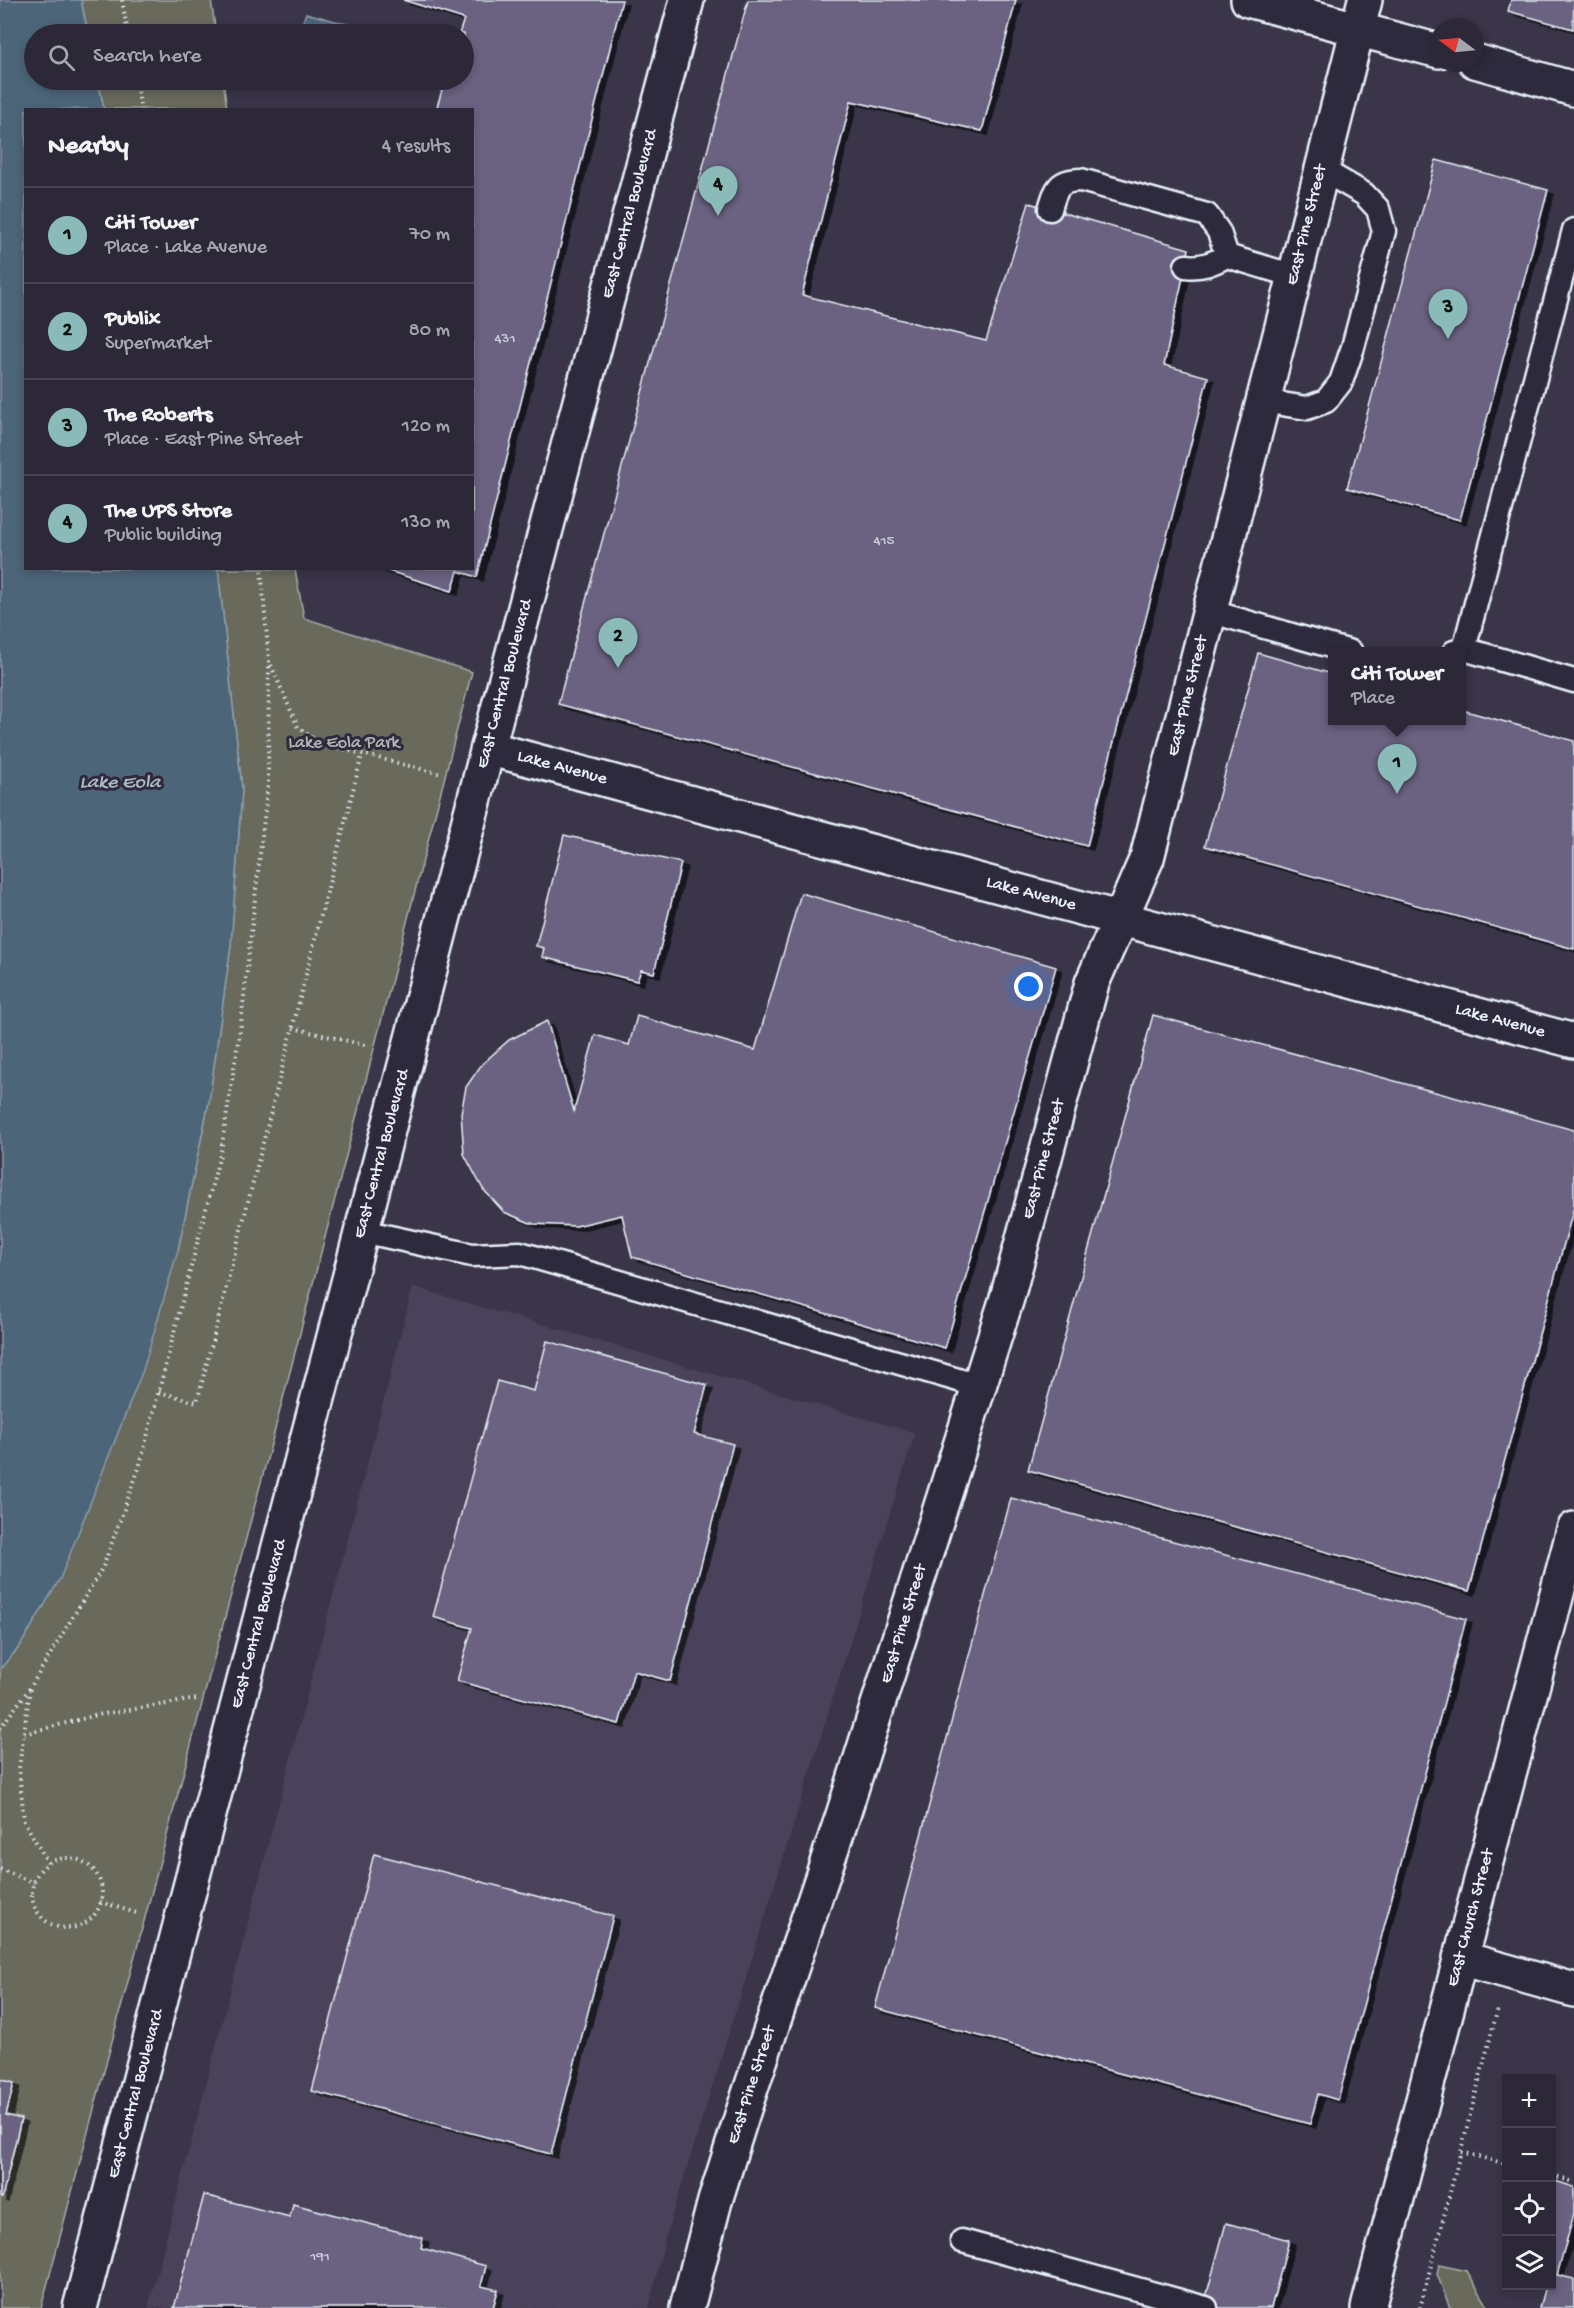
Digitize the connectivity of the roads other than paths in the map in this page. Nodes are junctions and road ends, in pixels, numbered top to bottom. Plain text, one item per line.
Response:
1 (687, 0) edge
2 (1248, 0) edge
3 (1361, 14) edge
4 (1430, 47) edge
5 (1484, 64) edge
6 (1574, 89) edge
7 (1321, 170) junction
8 (1050, 209) dead end
9 (1574, 230) edge
10 (1227, 256) junction
11 (1186, 266) dead end
12 (1294, 276) junction
13 (1263, 401) junction
14 (1209, 611) junction
15 (1337, 647) edge
16 (1460, 647) edge
17 (1466, 652) edge
18 (1566, 679) edge
19 (488, 748) junction
20 (1120, 918) junction
21 (1574, 1041) edge
22 (362, 1231) junction
23 (979, 1386) junction
24 (1574, 1529) edge
25 (1460, 1958) junction
26 (1574, 1990) edge
27 (963, 2241) dead end
28 (80, 2308) edge
29 (687, 2308) edge
30 (1206, 2308) edge
31 (1368, 2308) edge

1 - 19 street, East Central Boulevard
2 - 3 street
3 - 4 street
3 - 7 street, East Pine Street
5 - 6 street
7 - 12 street, East Pine Street
7 - 13 lane
8 - 10 lane
9 - 16 lane
10 - 11 lane
10 - 12 lane
12 - 13 street, East Pine Street
13 - 14 street, East Pine Street
14 - 15 lane
14 - 20 street, East Pine Street
17 - 18 lane
19 - 20 street, Lake Avenue
19 - 22 street, East Central Boulevard
20 - 21 street, Lake Avenue
20 - 23 street, East Pine Street
22 - 23 lane
22 - 28 street, East Central Boulevard
23 - 29 street, East Pine Street
24 - 25 street, East Church Street
25 - 26 street
25 - 31 street, East Church Street
27 - 30 lane

